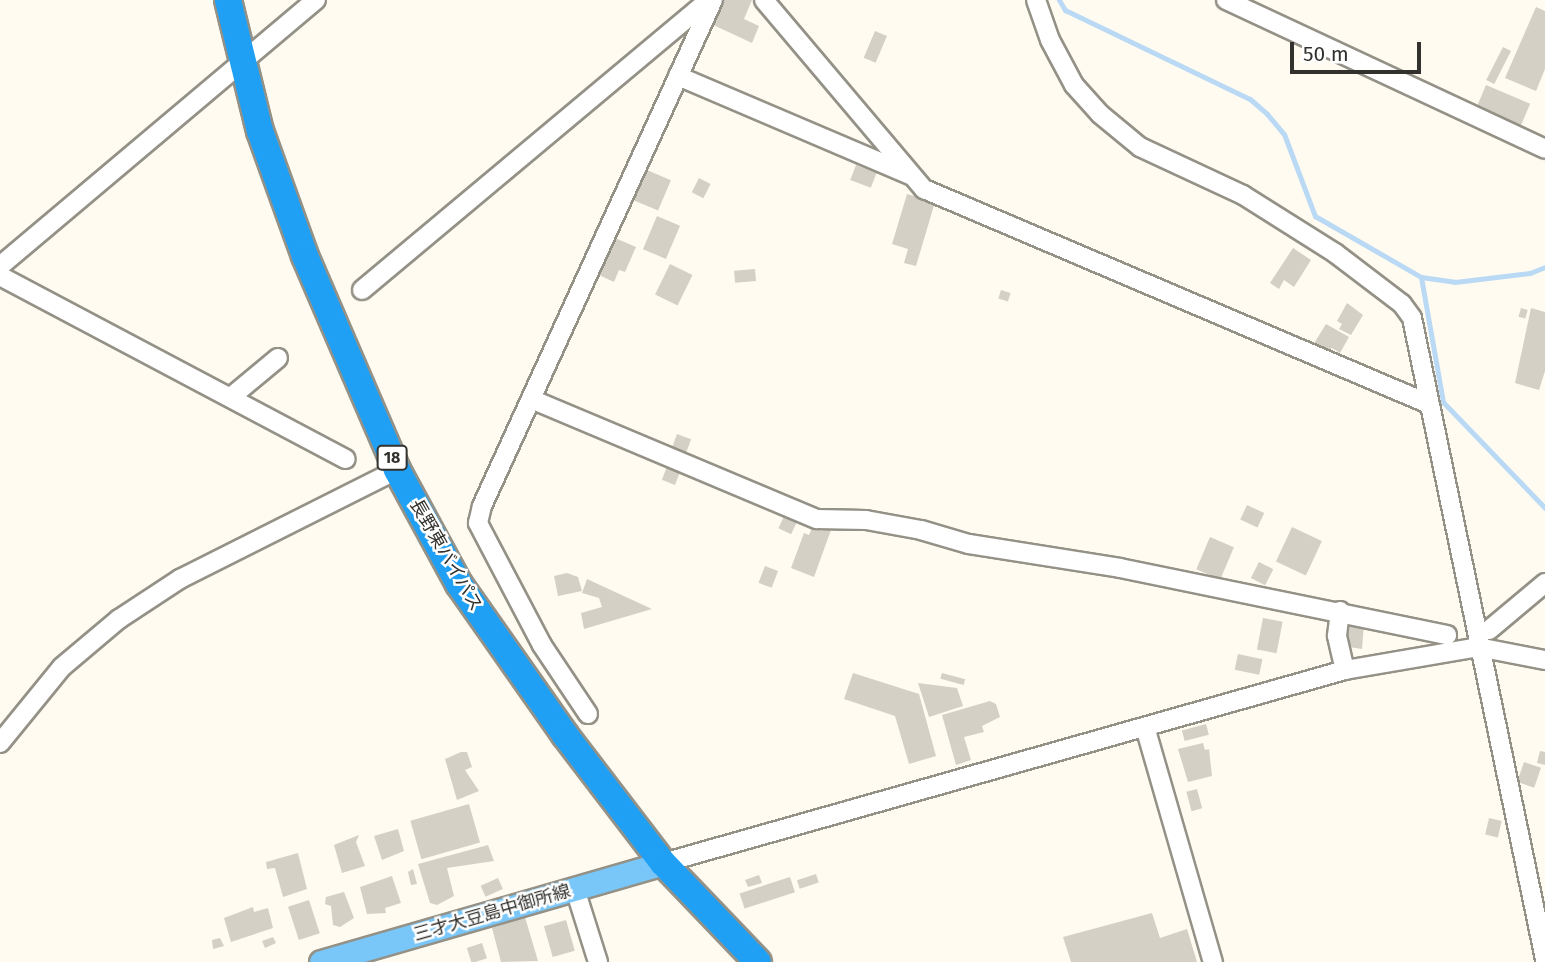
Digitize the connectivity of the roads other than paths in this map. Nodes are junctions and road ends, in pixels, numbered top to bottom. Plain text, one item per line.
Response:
1 (228, 0) edge
2 (316, 0) edge
3 (711, 0) edge
4 (764, 0) edge
5 (1036, 0) edge
6 (1226, 0) edge
7 (242, 62) junction
8 (678, 76) junction
9 (1545, 149) edge
10 (913, 176) junction
11 (0, 266) edge
12 (0, 276) edge
13 (362, 290) dead end
14 (278, 358) dead end
15 (231, 397) junction
16 (531, 399) junction
17 (1429, 404) junction
18 (345, 459) dead end
19 (397, 470) junction
20 (1545, 583) edge
21 (1340, 611) junction
22 (1489, 630) dead end
23 (1447, 635) dead end
24 (1478, 647) junction
25 (1545, 660) edge
26 (1345, 670) junction
27 (589, 714) dead end
28 (1145, 727) junction
29 (0, 743) edge
30 (663, 863) junction
31 (575, 888) junction
32 (1545, 959) edge
33 (321, 962) edge
34 (598, 962) edge
35 (758, 962) edge
36 (1213, 962) edge

1 - 7 highway, 長野東バイパス / 18
2 - 7 street
3 - 8 street
3 - 13 street
4 - 10 street
5 - 17 street
6 - 9 street
7 - 11 street
7 - 19 highway, 長野東バイパス / 18
8 - 10 street
8 - 16 street
10 - 17 street
12 - 15 street
14 - 15 street
15 - 18 street
16 - 21 street
16 - 27 street
17 - 24 street
19 - 29 street
19 - 30 highway, 長野東バイパス / 18
20 - 22 street
21 - 23 street
21 - 26 street
24 - 25 street
24 - 26 street
24 - 32 street
26 - 28 street
28 - 30 street
28 - 36 street
30 - 31 main road, 三才大豆島中御所線
30 - 35 highway, 長野東バイパス / 18
31 - 33 main road, 三才大豆島中御所線
31 - 34 street

